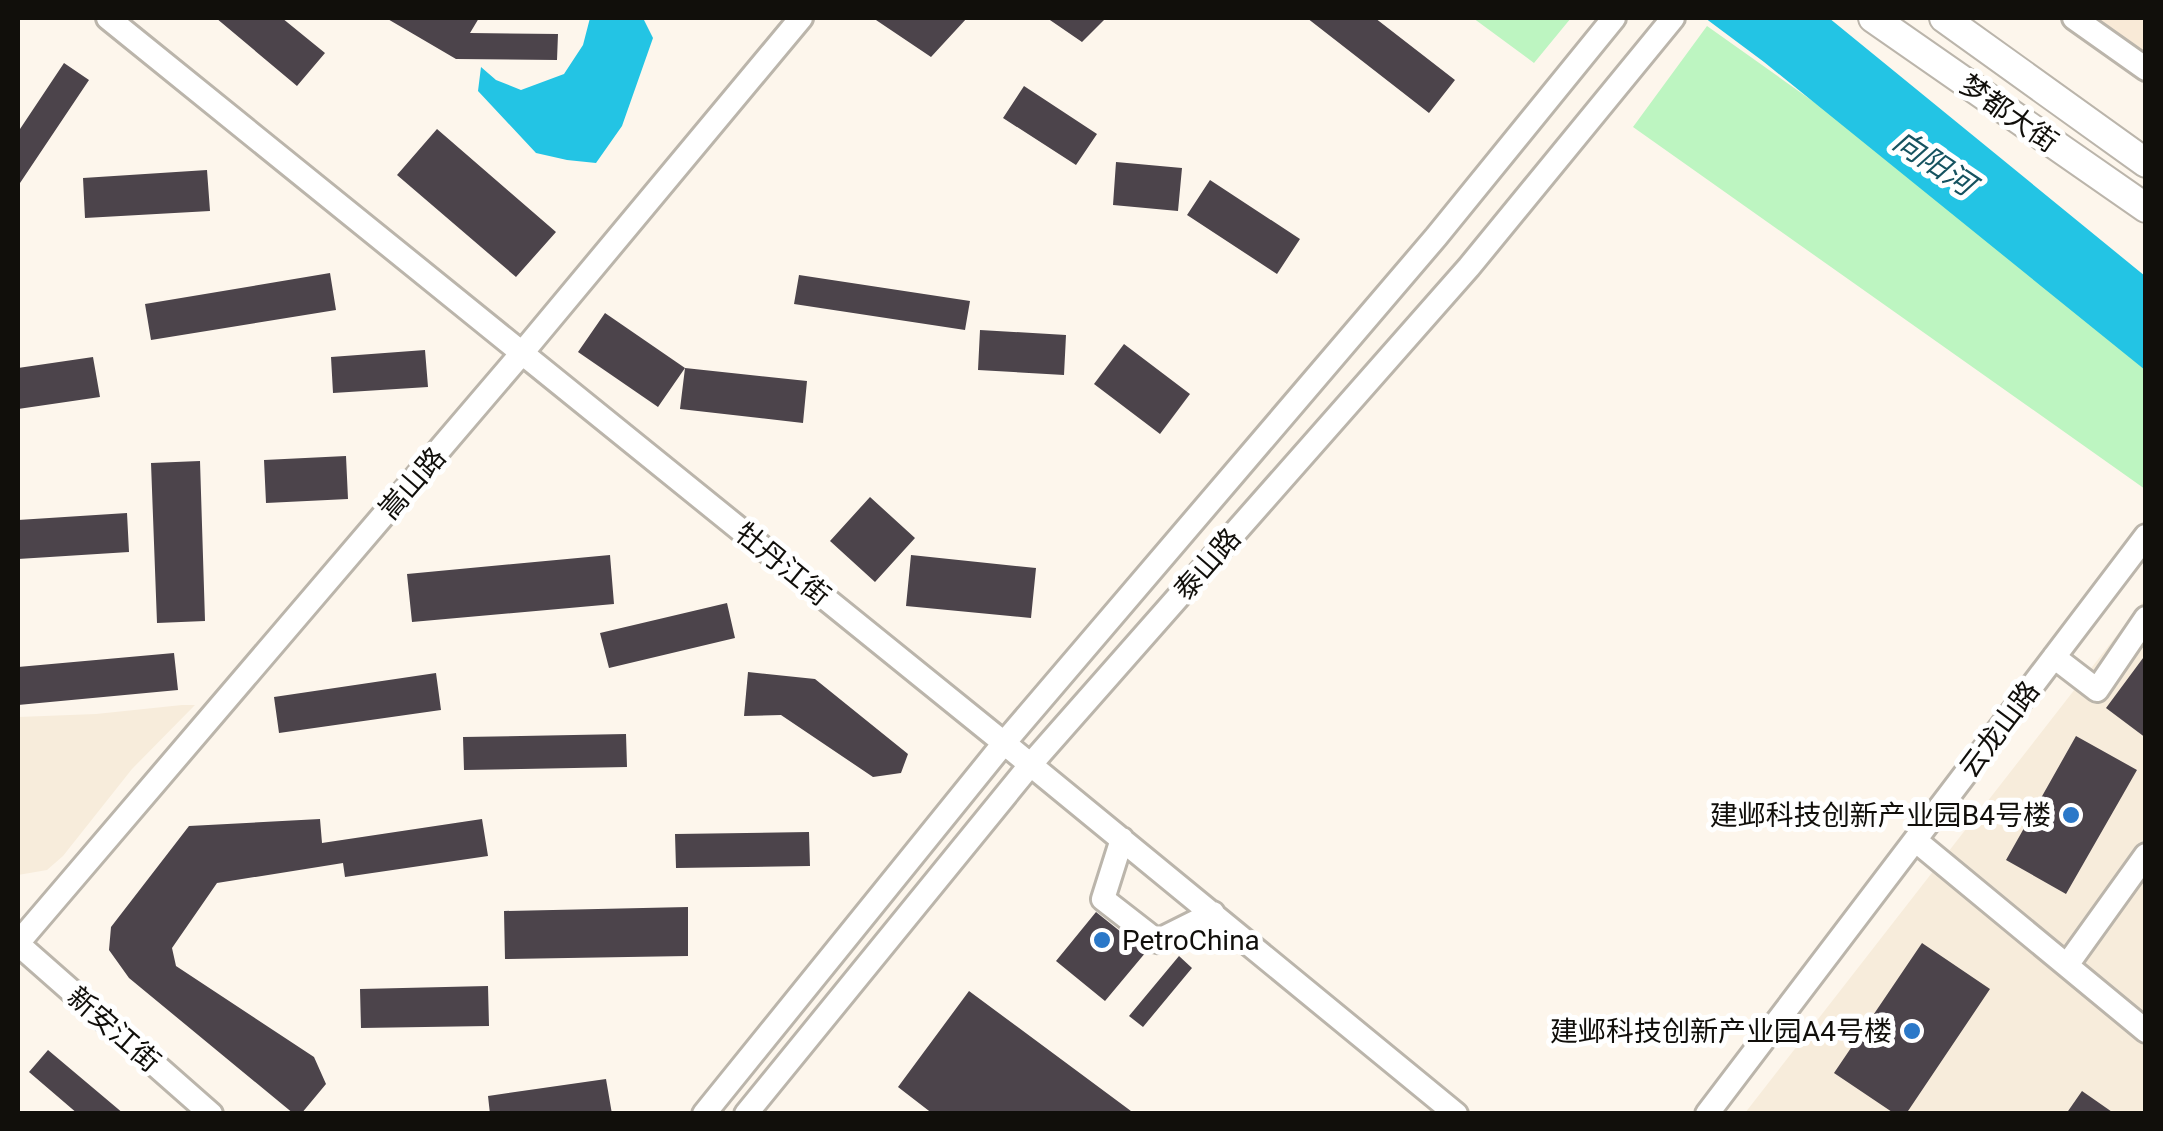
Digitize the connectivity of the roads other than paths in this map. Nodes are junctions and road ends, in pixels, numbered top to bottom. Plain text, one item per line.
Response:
1 (108, 18) edge
2 (801, 18) edge
3 (1614, 18) edge
4 (1672, 18) edge
5 (1874, 18) edge
6 (1944, 18) edge
7 (2074, 18) edge
8 (2146, 69) edge
9 (2146, 163) edge
10 (2146, 208) edge
11 (522, 353) junction
12 (2146, 536) edge
13 (2146, 618) edge
14 (2054, 656) junction
15 (1004, 743) junction
16 (1031, 764) junction
17 (1122, 839) junction
18 (1915, 840) junction
19 (2146, 855) edge
20 (1212, 914) junction
21 (18, 944) edge
22 (2067, 965) junction
23 (2146, 1031) edge
24 (211, 1114) edge
25 (704, 1114) edge
26 (746, 1114) edge
27 (1456, 1114) edge
28 (1707, 1114) edge

1 - 11 street, 牡丹江街
2 - 11 street, 嵩山路
3 - 15 street, 泰山路
4 - 16 street, 泰山路
5 - 10 main road, 梦都大街
6 - 9 main road, 梦都大街
7 - 8 street
11 - 15 street, 牡丹江街
11 - 21 street, 嵩山路
12 - 14 street, 云龙山路
13 - 14 street
14 - 18 street, 云龙山路
15 - 16 street, 牡丹江街
15 - 25 street, 泰山路
16 - 17 street, 牡丹江街
16 - 26 street, 泰山路
17 - 20 street, 牡丹江街
17 - 20 street
18 - 22 street
18 - 28 street, 云龙山路
19 - 22 street
20 - 27 street, 牡丹江街
21 - 24 street, 新安江街
22 - 23 street

